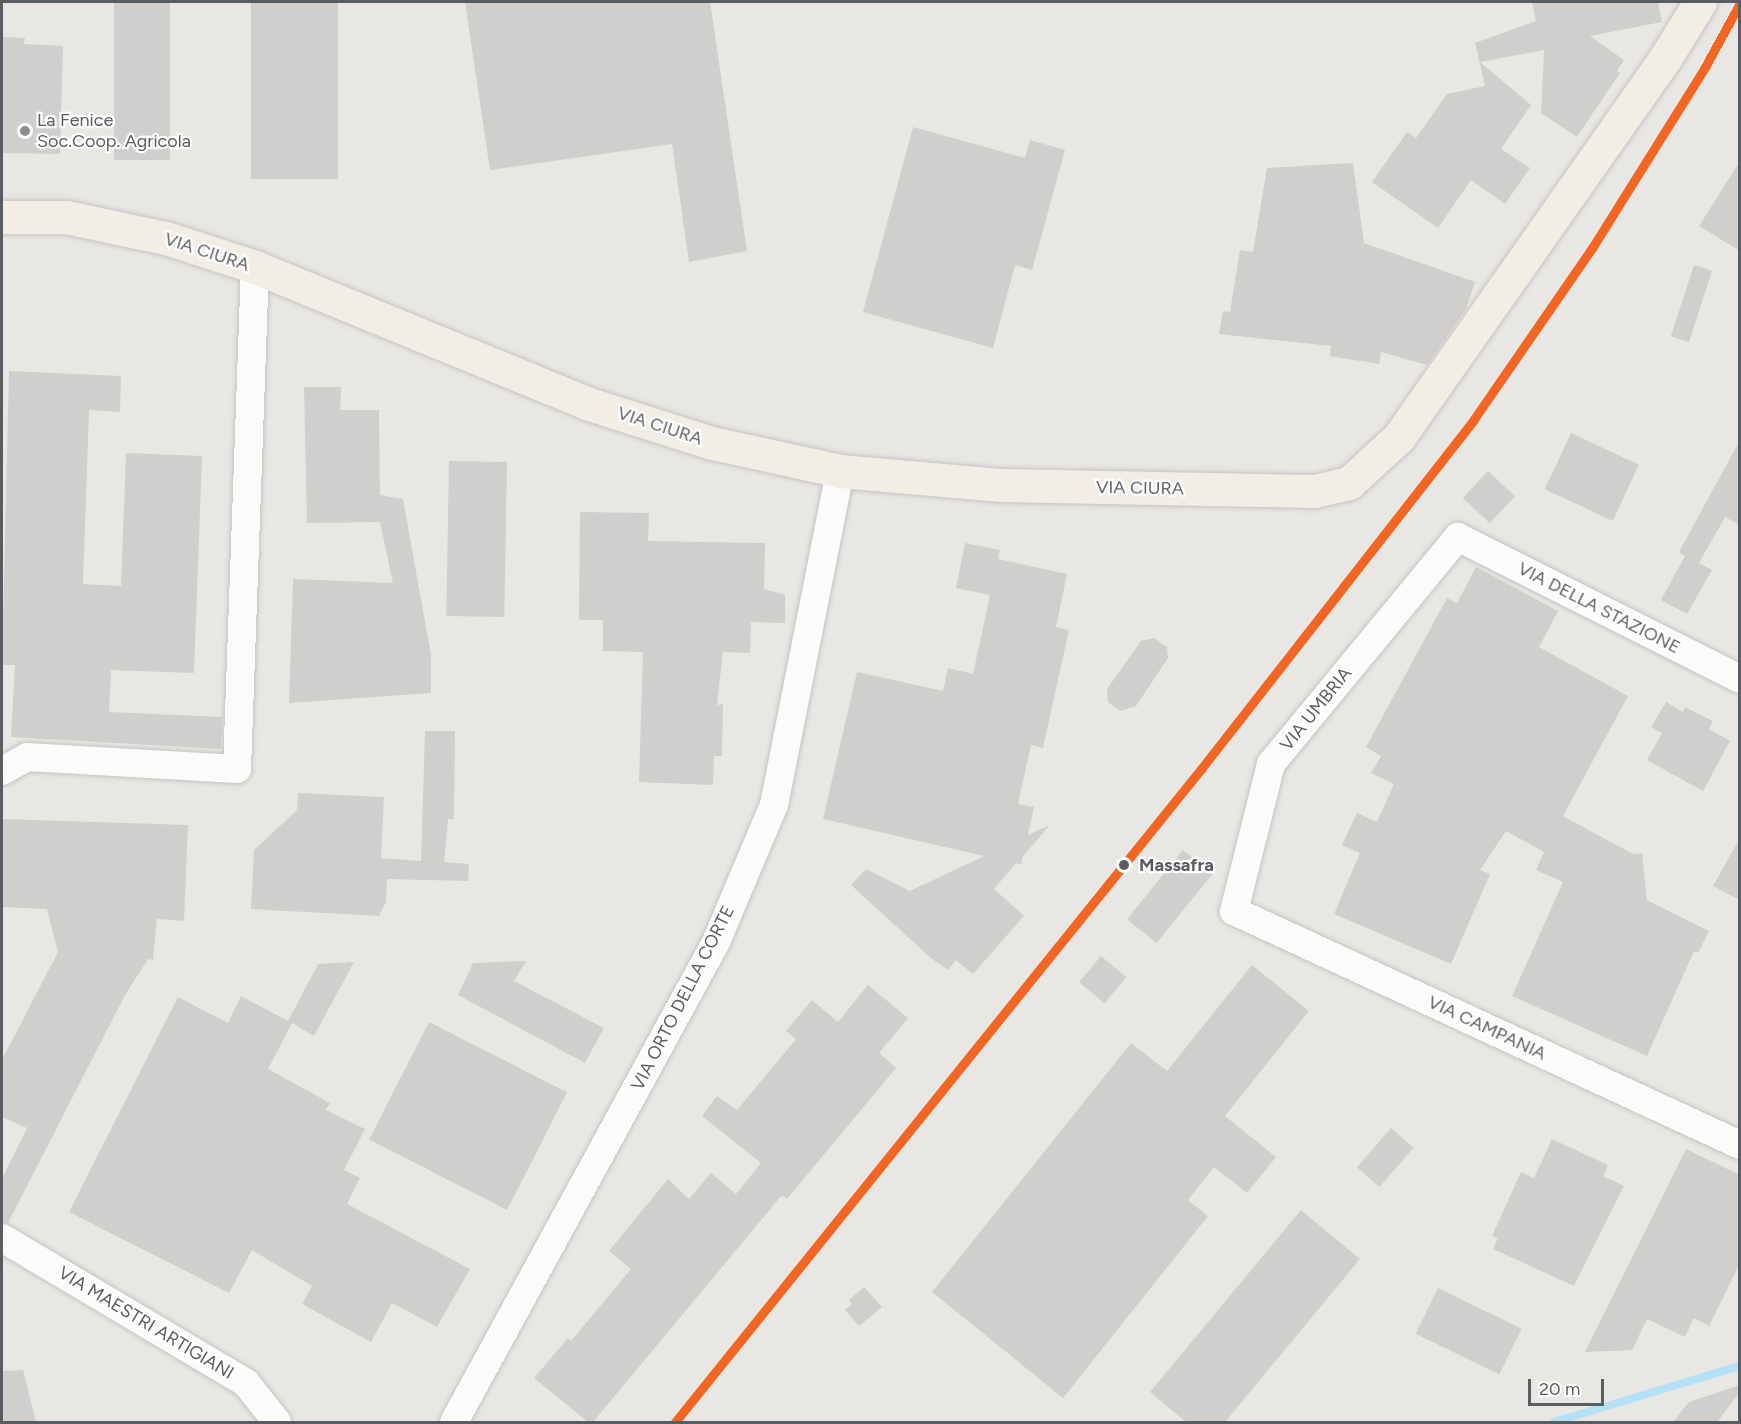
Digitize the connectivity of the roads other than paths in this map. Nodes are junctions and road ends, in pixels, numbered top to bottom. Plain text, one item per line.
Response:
1 (1700, 2) edge
2 (2, 217) edge
3 (255, 267) junction
4 (840, 471) junction
5 (1458, 537) joint
6 (1740, 679) edge
7 (2, 771) edge
8 (1234, 911) joint
9 (1740, 1145) edge
10 (2, 1238) edge
11 (277, 1422) edge
12 (454, 1422) edge

1 - 4 main road, VIA CIURA
2 - 3 main road, VIA CIURA
3 - 4 main road, VIA CIURA
3 - 7 street
4 - 12 street, VIA ORTO DELLA CORTE
5 - 6 street, VIA DELLA STAZIONE
5 - 8 street, VIA UMBRIA
8 - 9 street, VIA CAMPANIA
10 - 11 street, VIA MAESTRI ARTIGIANI

